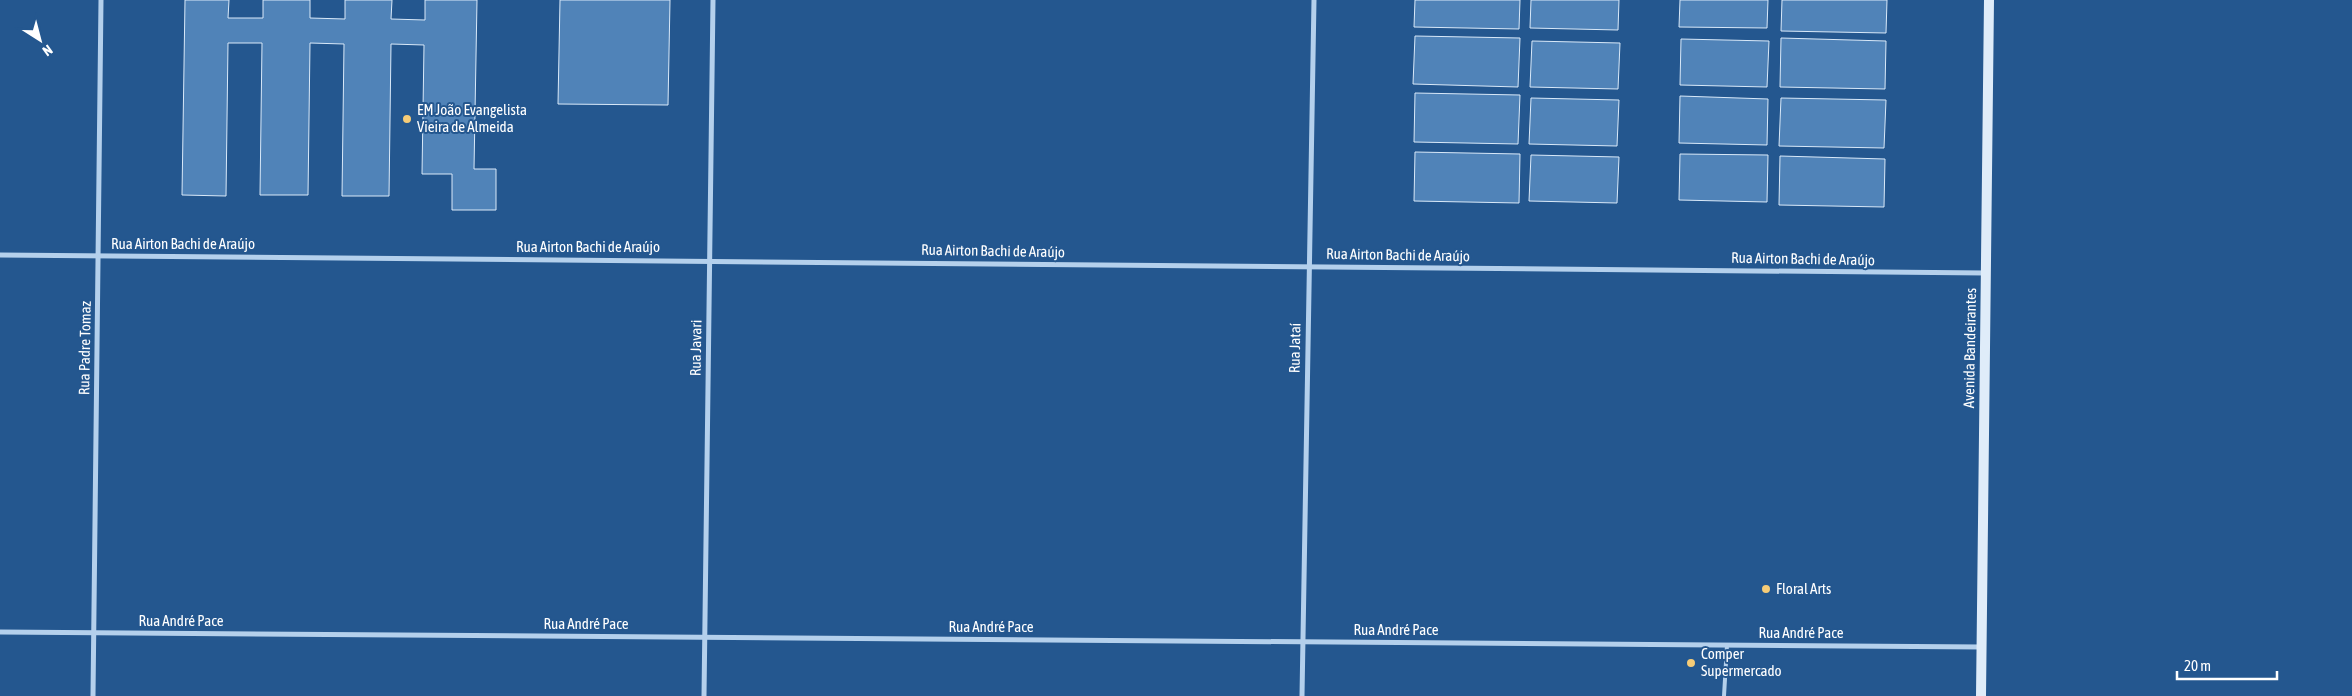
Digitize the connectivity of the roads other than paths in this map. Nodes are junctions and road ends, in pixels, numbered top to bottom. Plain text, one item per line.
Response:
1 (101, 0) edge
2 (713, 0) edge
3 (1314, 0) edge
4 (1988, 0) edge
5 (0, 255) edge
6 (98, 256) junction
7 (709, 261) junction
8 (1309, 267) junction
9 (1986, 273) junction
10 (0, 632) edge
11 (94, 632) junction
12 (705, 637) junction
13 (1303, 642) junction
14 (1727, 645) junction
15 (1982, 647) junction
16 (93, 696) edge
17 (704, 696) edge
18 (1302, 696) edge
19 (1724, 696) edge
20 (1981, 696) edge

1 - 6 street, Rua Padre Tomaz
2 - 7 street, Rua Javari
3 - 8 street, Rua Jataí
4 - 9 main road, Avenida Bandeirantes
5 - 6 street, Rua Airton Bachi de Araújo
6 - 7 street, Rua Airton Bachi de Araújo
6 - 11 street, Rua Padre Tomaz
7 - 8 street, Rua Airton Bachi de Araújo
7 - 12 street, Rua Javari
8 - 9 street, Rua Airton Bachi de Araújo
8 - 13 street, Rua Jataí
9 - 15 main road, Avenida Bandeirantes
10 - 11 street, Rua André Pace
11 - 12 street, Rua André Pace
11 - 16 street, Rua Padre Tomaz
12 - 13 street, Rua André Pace
12 - 17 street, Rua Javari
13 - 14 street, Rua André Pace
13 - 18 street, Rua Jataí
14 - 15 street, Rua André Pace
14 - 19 lane
15 - 20 main road, Avenida Bandeirantes

